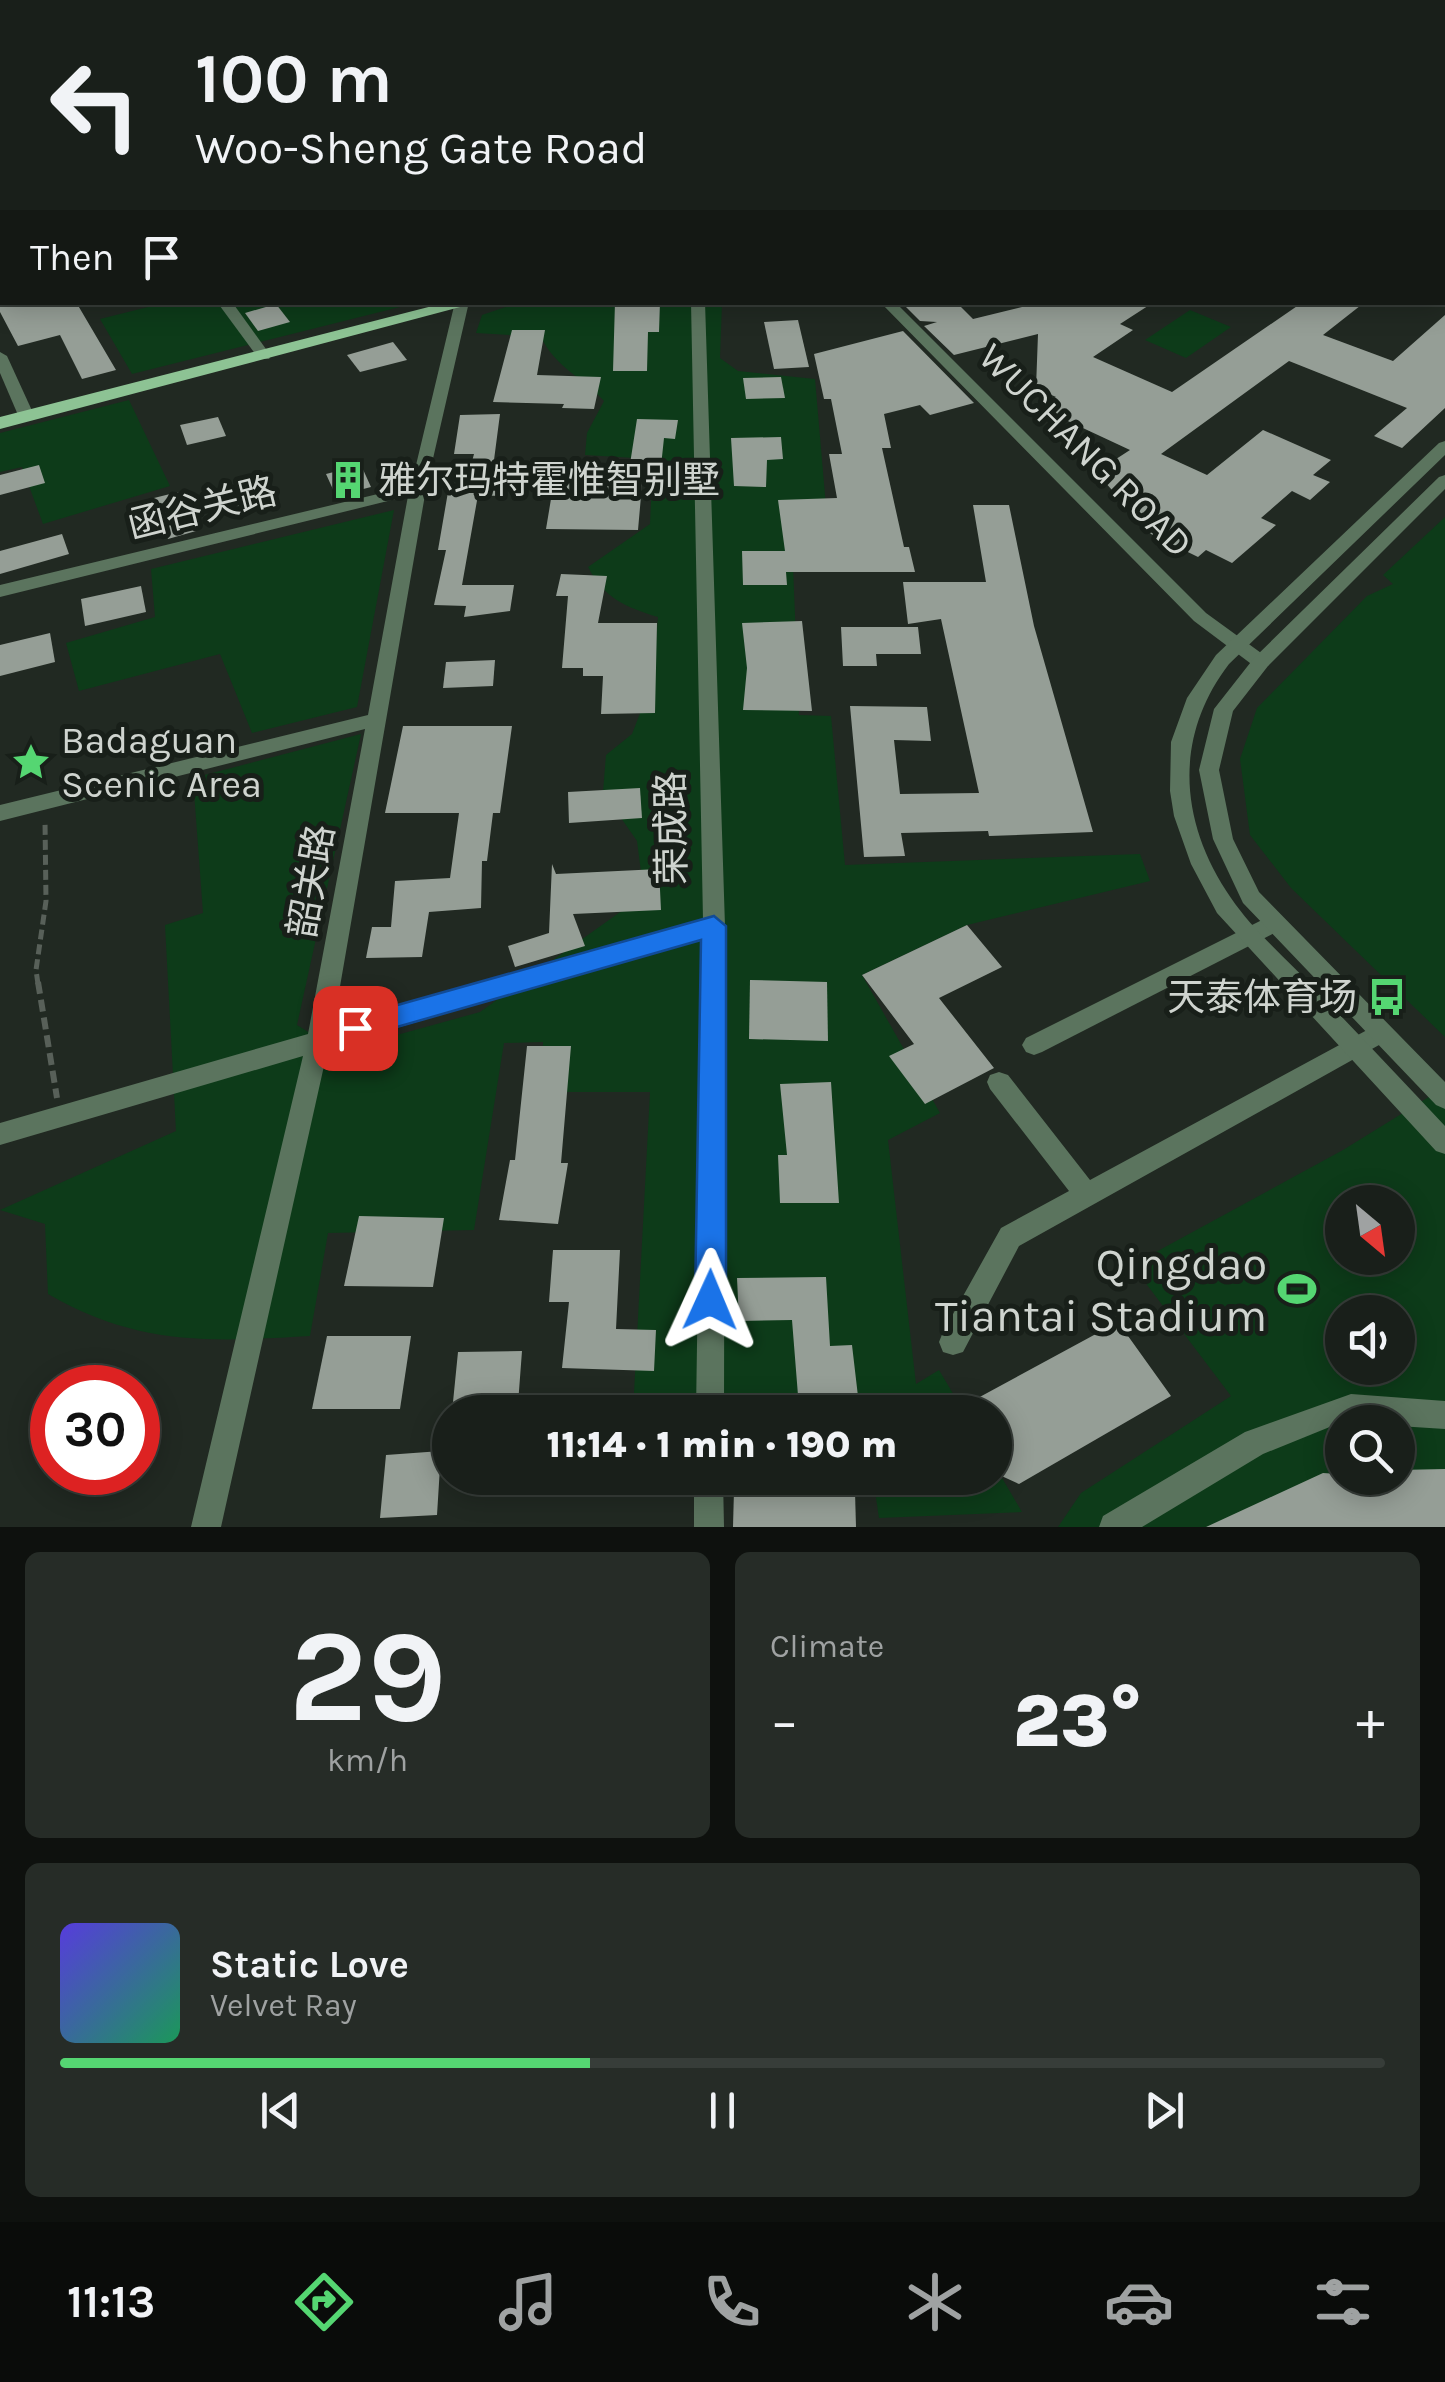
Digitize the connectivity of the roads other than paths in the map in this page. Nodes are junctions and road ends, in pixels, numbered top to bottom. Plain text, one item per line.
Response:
1 (226, 305) edge
2 (455, 305) edge
3 (463, 305) edge
4 (698, 305) edge
5 (890, 305) edge
6 (0, 356) edge
7 (264, 356) junction
8 (26, 416) junction
9 (0, 423) edge
10 (1445, 446) edge
11 (1445, 480) edge
12 (418, 489) junction
13 (0, 591) edge
14 (1238, 644) junction
15 (1261, 662) junction
16 (374, 720) junction
17 (0, 813) edge
18 (1274, 924) junction
19 (714, 926) junction
20 (1248, 936) junction
21 (1380, 1032) junction
22 (319, 1038) junction
23 (1034, 1045) dead end
24 (1353, 1047) junction
25 (999, 1082) dead end
26 (1445, 1098) edge
27 (0, 1134) edge
28 (1445, 1143) edge
29 (1088, 1195) junction
30 (953, 1342) dead end
31 (710, 1395) edge
32 (1445, 1415) edge
33 (709, 1495) edge
34 (206, 1527) edge
35 (708, 1527) edge
36 (1114, 1527) edge

1 - 7 street
2 - 7 main road
3 - 12 street, 韶关路
4 - 19 street, 荣成路
5 - 14 street, WUCHANG ROAD
6 - 8 street
7 - 8 main road
8 - 9 main road
10 - 14 street
11 - 15 street
12 - 13 street, 函谷关路
12 - 16 street, 韶关路
14 - 15 street, WUCHANG ROAD
14 - 20 street
15 - 18 street
16 - 17 street
16 - 22 street, 韶关路
18 - 20 street
18 - 21 street
19 - 22 street
19 - 31 street, 荣成路
20 - 23 street
20 - 24 street
21 - 24 street
21 - 26 street
22 - 27 street
22 - 34 street, 韶关路
24 - 28 street
24 - 29 street
25 - 29 street
29 - 30 street
32 - 36 street
33 - 35 street

